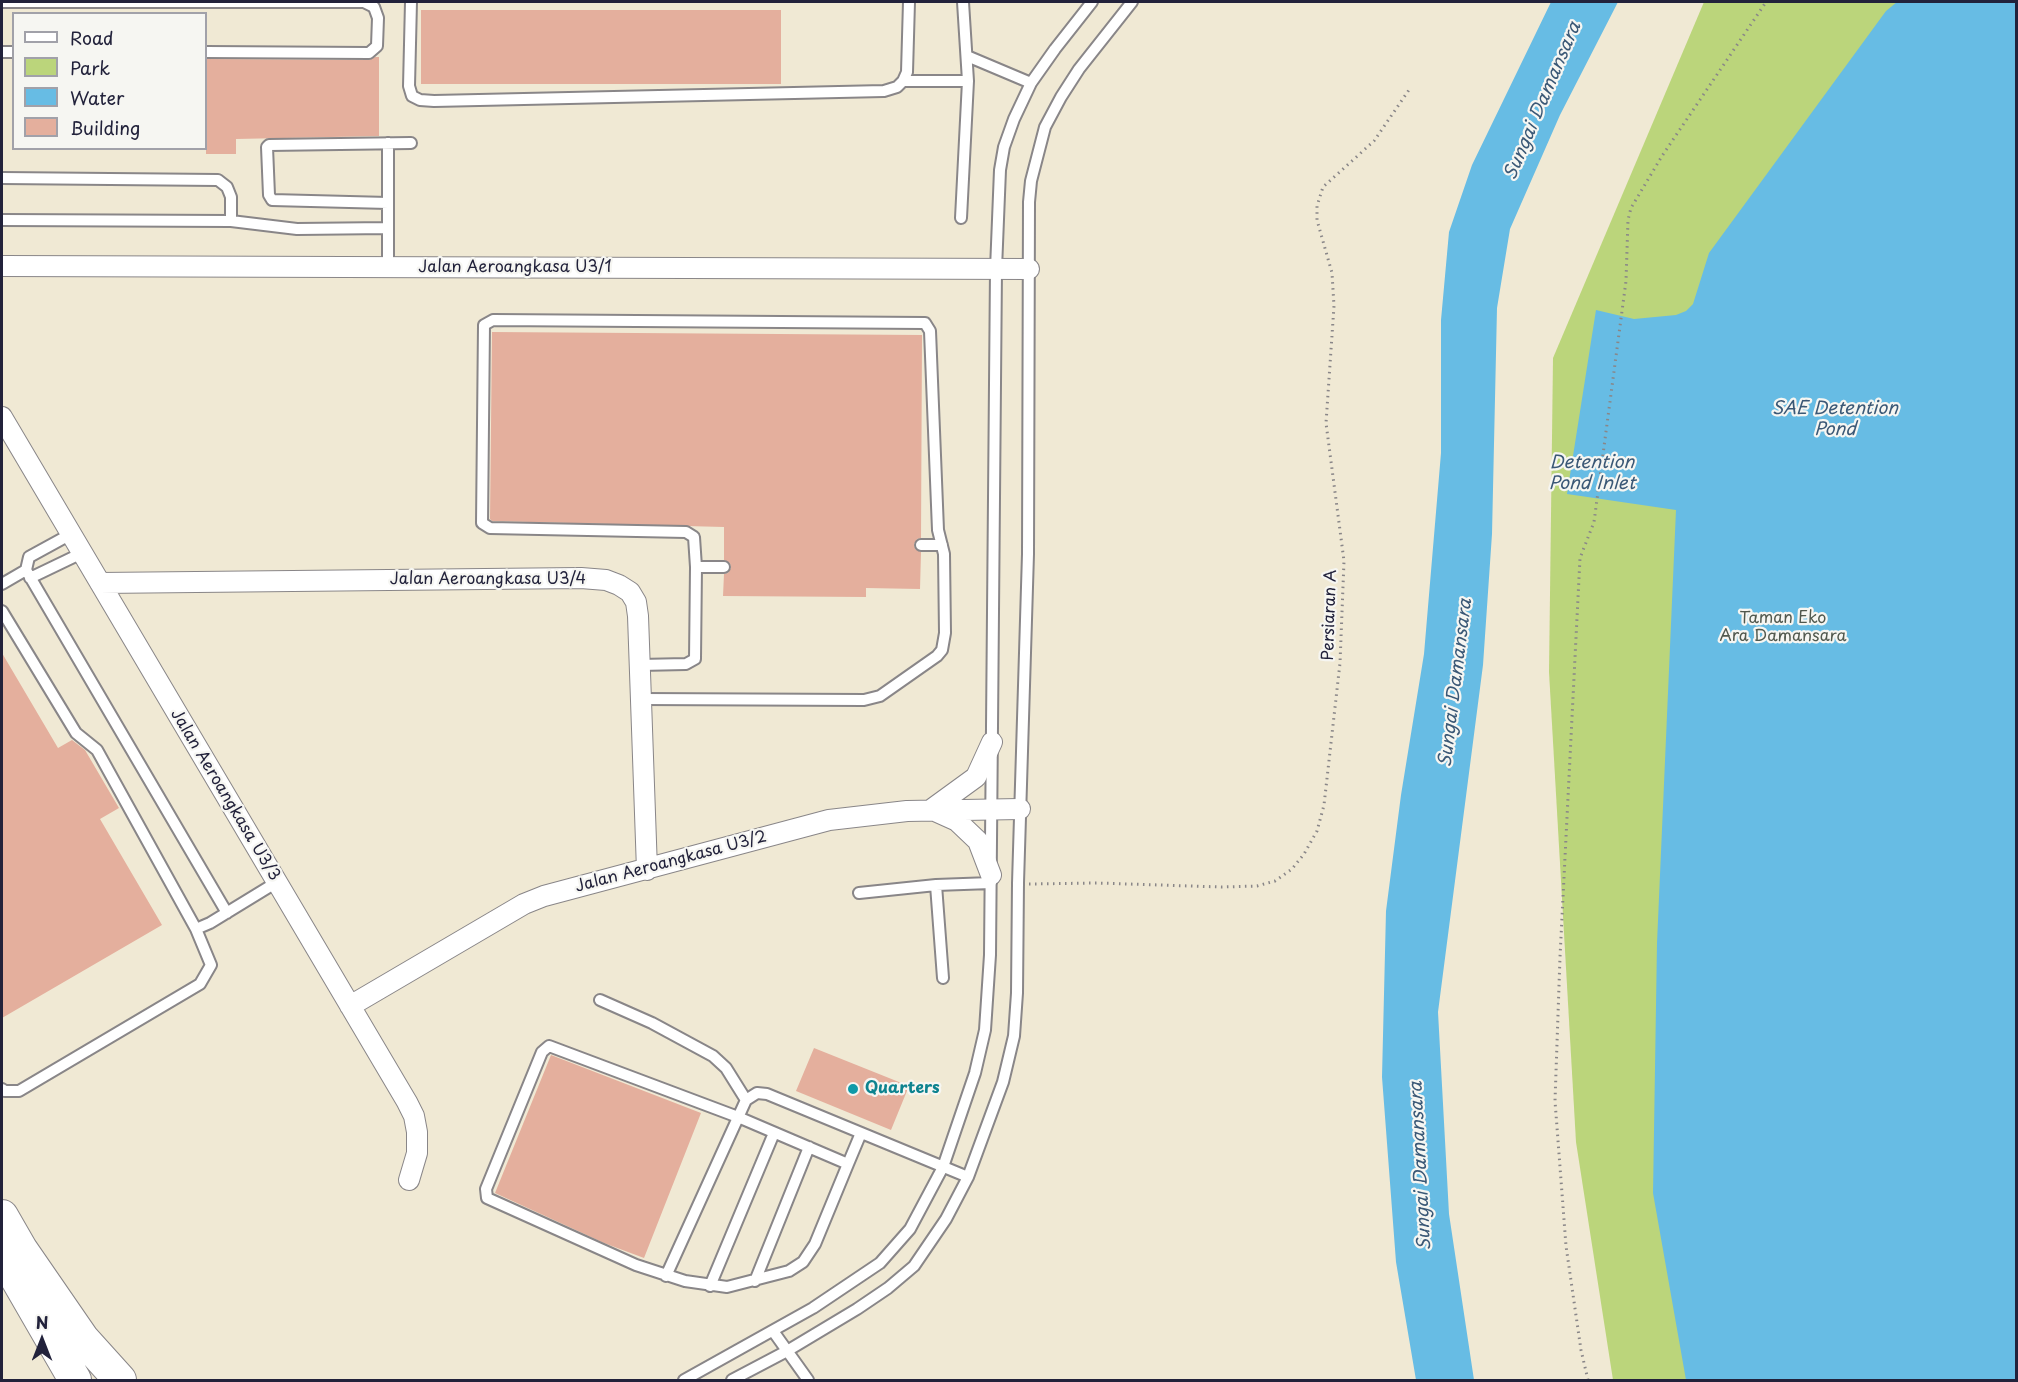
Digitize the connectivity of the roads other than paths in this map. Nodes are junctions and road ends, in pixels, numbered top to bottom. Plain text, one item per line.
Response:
1 (2, 2) edge
2 (411, 2) edge
3 (909, 2) edge
4 (962, 2) edge
5 (1092, 2) edge
6 (1132, 2) edge
7 (207, 51) edge
8 (967, 56) junction
9 (903, 81) junction
10 (968, 81) junction
11 (1031, 83) junction
12 (388, 143) junction
13 (411, 143) dead end
14 (2, 178) edge
15 (388, 203) junction
16 (961, 218) dead end
17 (2, 220) edge
18 (231, 220) junction
19 (388, 228) junction
20 (2, 266) edge
21 (388, 267) junction
22 (996, 269) junction
23 (1029, 269) junction
24 (2, 417) edge
25 (71, 534) junction
26 (942, 544) junction
27 (921, 545) dead end
28 (82, 553) junction
29 (696, 567) junction
30 (724, 567) dead end
31 (28, 574) junction
32 (99, 583) junction
33 (2, 584) edge
34 (2, 611) edge
35 (640, 665) junction
36 (641, 699) junction
37 (992, 742) junction
38 (992, 809) junction
39 (1020, 809) junction
40 (932, 810) junction
41 (647, 870) junction
42 (991, 879) junction
43 (277, 882) junction
44 (936, 885) junction
45 (859, 893) dead end
46 (227, 913) junction
47 (196, 929) junction
48 (943, 978) dead end
49 (600, 1000) dead end
50 (350, 1006) junction
51 (2, 1089) edge
52 (746, 1100) junction
53 (738, 1118) junction
54 (774, 1133) junction
55 (861, 1134) junction
56 (809, 1147) junction
57 (848, 1164) junction
58 (943, 1167) junction
59 (968, 1177) junction
60 (409, 1180) dead end
61 (2, 1216) edge
62 (2, 1253) edge
63 (666, 1276) junction
64 (755, 1281) junction
65 (710, 1286) junction
66 (773, 1330) junction
67 (787, 1351) junction
68 (75, 1380) edge
69 (120, 1380) edge
70 (684, 1380) edge
71 (732, 1380) edge
72 (808, 1380) edge

1 - 7 lane
2 - 9 lane
3 - 9 lane
4 - 8 lane
5 - 11 lane
6 - 23 lane
8 - 10 lane
8 - 11 lane
9 - 10 lane
10 - 16 lane
11 - 22 lane
12 - 13 lane
12 - 15 lane
12 - 15 lane
14 - 18 lane
15 - 19 lane
17 - 18 lane
18 - 19 lane
19 - 21 lane
20 - 21 street, Jalan Aeroangkasa U3/1
21 - 22 street, Jalan Aeroangkasa U3/1
22 - 23 street, Jalan Aeroangkasa U3/1
22 - 37 lane
23 - 39 lane
24 - 25 street, Jalan Aeroangkasa U3/3
25 - 28 street, Jalan Aeroangkasa U3/3
25 - 31 lane
26 - 27 lane
26 - 29 lane
26 - 36 lane
28 - 31 lane
28 - 32 street, Jalan Aeroangkasa U3/3
29 - 30 lane
29 - 35 lane
31 - 33 lane
31 - 46 lane
32 - 35 street, Jalan Aeroangkasa U3/4
32 - 43 street, Jalan Aeroangkasa U3/3
34 - 47 lane
35 - 36 street, Jalan Aeroangkasa U3/4
36 - 41 street, Jalan Aeroangkasa U3/4
37 - 38 lane
37 - 40 street
38 - 39 street, Jalan Aeroangkasa U3/2
38 - 40 street, Jalan Aeroangkasa U3/2
38 - 42 lane
39 - 59 lane
40 - 41 street, Jalan Aeroangkasa U3/2
40 - 42 street
41 - 50 street, Jalan Aeroangkasa U3/2
42 - 44 lane
42 - 58 lane
43 - 46 lane
43 - 50 street, Jalan Aeroangkasa U3/3
44 - 45 lane
44 - 48 lane
46 - 47 lane
47 - 51 lane
49 - 52 lane
50 - 60 street, Jalan Aeroangkasa U3/3
52 - 53 lane
52 - 55 lane
53 - 54 lane
53 - 63 lane
53 - 63 lane
54 - 56 lane
54 - 65 lane
55 - 57 lane
55 - 58 lane
56 - 57 lane
56 - 64 lane
57 - 64 lane
58 - 59 lane
58 - 66 lane
59 - 67 lane
61 - 69 main road
62 - 68 main road
63 - 65 lane
64 - 65 lane
66 - 67 lane
66 - 70 lane
67 - 71 lane
67 - 72 lane

